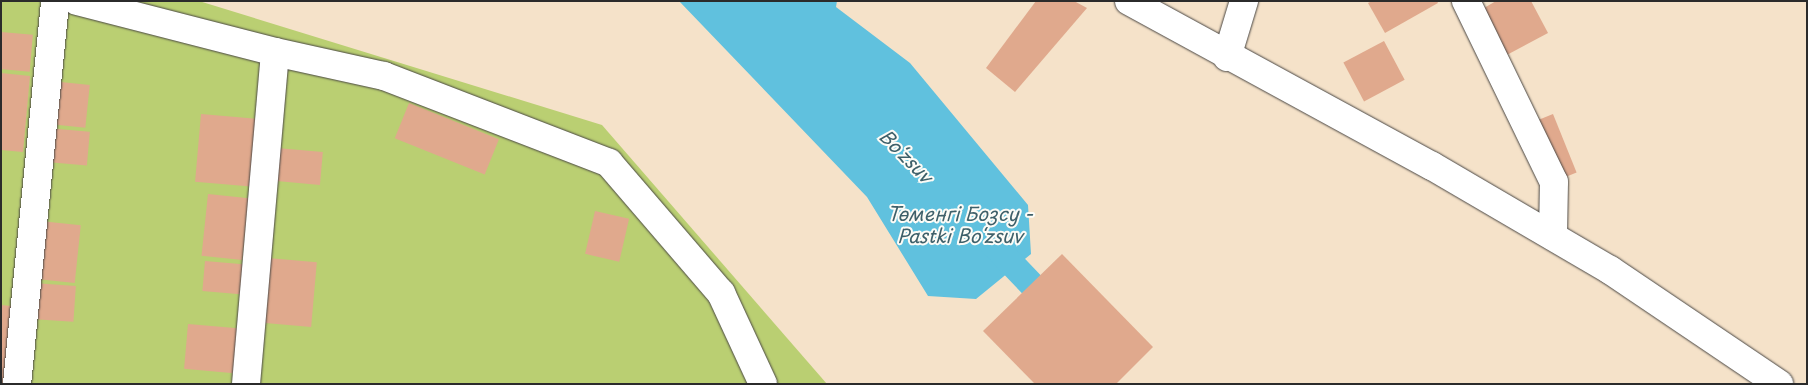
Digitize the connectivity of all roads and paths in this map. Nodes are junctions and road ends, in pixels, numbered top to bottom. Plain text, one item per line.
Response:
1 (55, 1) edge
2 (77, 1) edge
3 (1129, 1) edge
4 (1244, 1) edge
5 (1466, 1) edge
6 (275, 52) junction
7 (1227, 57) junction
8 (1552, 236) junction
9 (18, 384) edge
10 (246, 384) edge
11 (763, 384) edge
12 (1779, 384) edge

1 - 9 street
2 - 6 street
3 - 7 street
4 - 7 street
5 - 8 street
6 - 10 street
6 - 11 street
7 - 8 street
8 - 12 street

